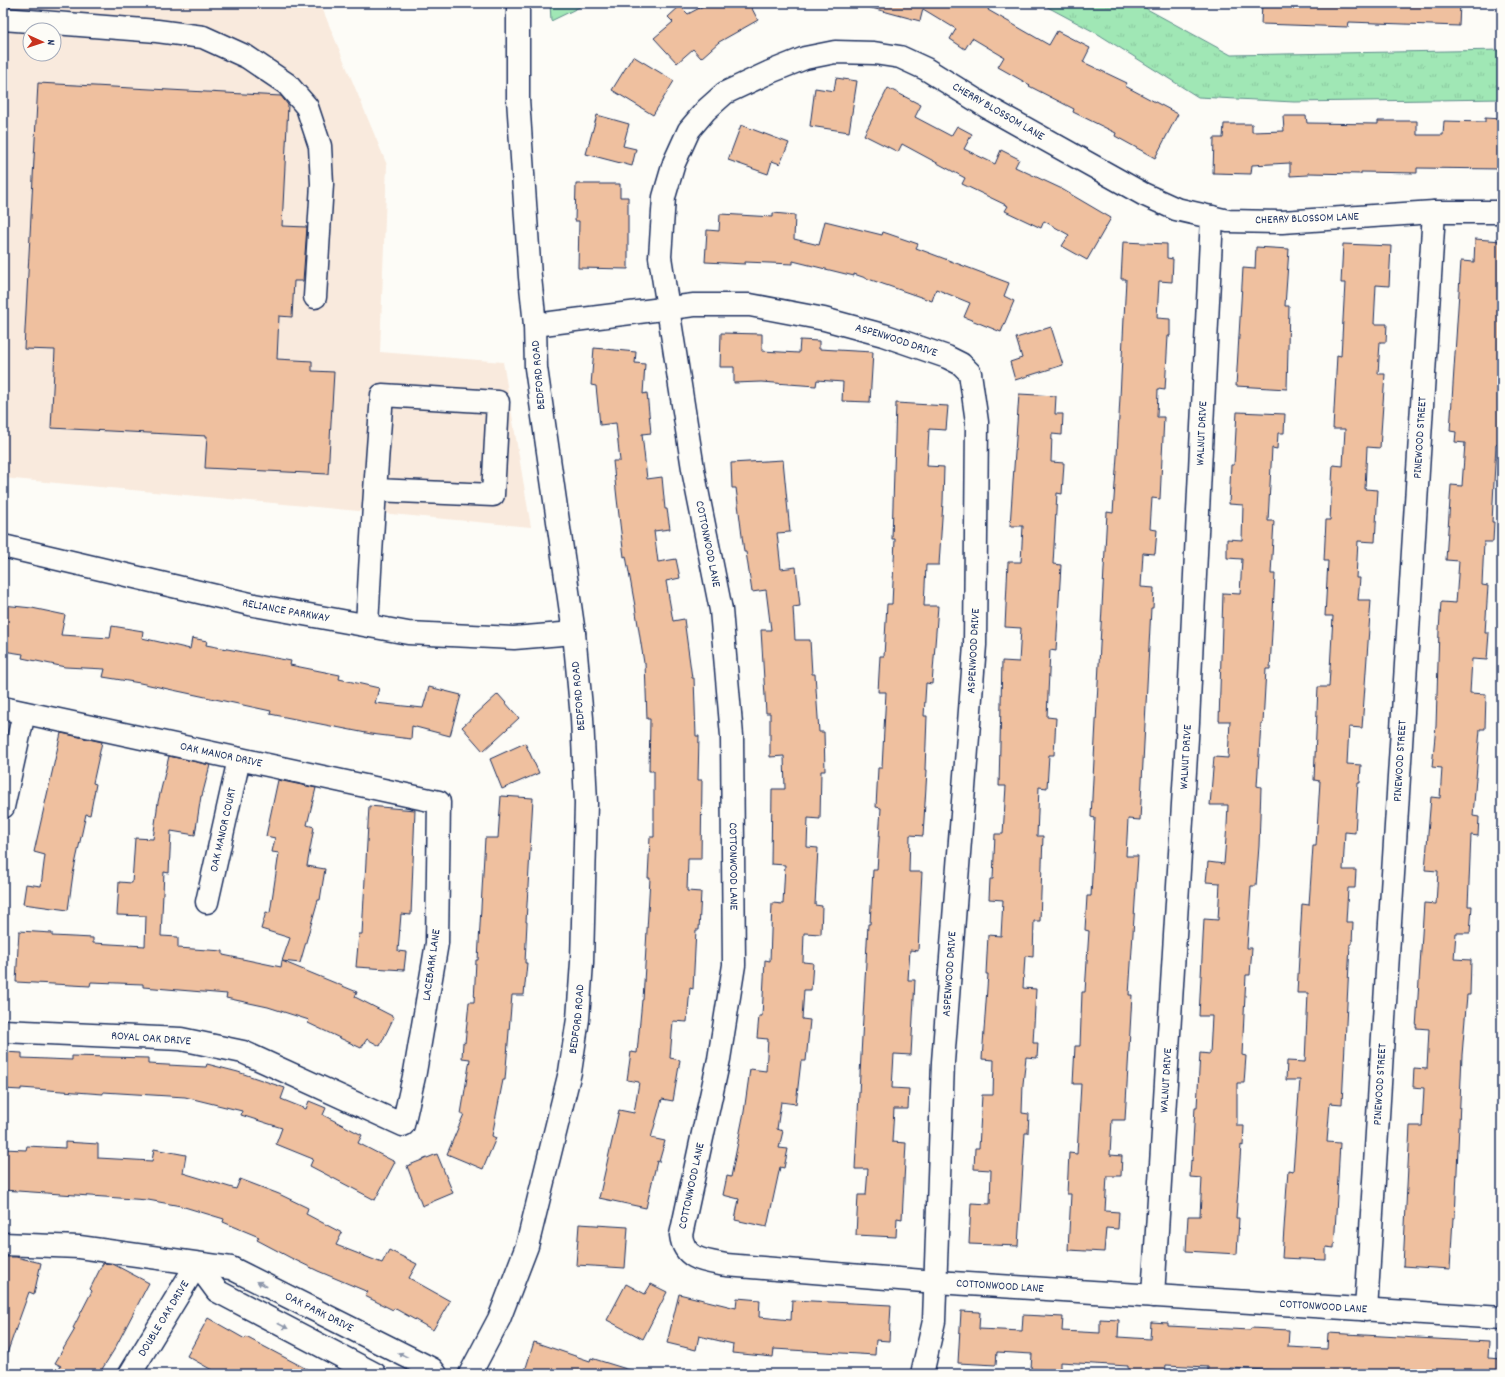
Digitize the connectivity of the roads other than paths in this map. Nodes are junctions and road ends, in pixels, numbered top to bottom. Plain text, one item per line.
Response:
1 (518, 3) edge
2 (3, 19) edge
3 (1434, 212) junction
4 (1502, 212) edge
5 (1212, 217) junction
6 (315, 297) dead end
7 (668, 308) junction
8 (536, 325) junction
9 (375, 490) junction
10 (3, 546) edge
11 (367, 625) junction
12 (574, 633) junction
13 (3, 708) edge
14 (24, 712) junction
15 (239, 759) junction
16 (439, 802) joint
17 (3, 807) edge
18 (207, 902) dead end
19 (3, 1031) edge
20 (403, 1125) joint
21 (3, 1244) edge
22 (197, 1264) junction
23 (936, 1282) junction
24 (1153, 1296) junction
25 (1366, 1310) junction
26 (324, 1316) junction
27 (1502, 1318) edge
28 (312, 1342) junction
29 (130, 1374) edge
30 (375, 1374) edge
31 (436, 1374) edge
32 (470, 1374) edge
33 (922, 1374) edge

1 - 8 street, BEDFORD ROAD
2 - 6 street
3 - 4 street, CHERRY BLOSSOM LANE
3 - 5 street, CHERRY BLOSSOM LANE
3 - 25 street, PINEWOOD STREET
5 - 7 street, CHERRY BLOSSOM LANE
5 - 24 street, WALNUT DRIVE
7 - 8 street, ASPENWOOD DRIVE
7 - 23 street, COTTONWOOD LANE
7 - 23 street, ASPENWOOD DRIVE
8 - 12 street, BEDFORD ROAD
9 - 9 street
9 - 11 street
10 - 11 street, RELIANCE PARKWAY
11 - 12 street, RELIANCE PARKWAY
12 - 32 street, BEDFORD ROAD
13 - 14 street, OAK MANOR DRIVE
14 - 15 street, OAK MANOR DRIVE
14 - 17 street
15 - 16 street, OAK MANOR DRIVE
15 - 18 street, OAK MANOR COURT
16 - 20 street, LACEBARK LANE
19 - 20 street, ROYAL OAK DRIVE
21 - 22 street, OAK PARK DRIVE
26 -> 22 street, OAK PARK DRIVE
22 -> 28 street
22 - 29 street, DOUBLE OAK DRIVE
23 - 24 street, COTTONWOOD LANE
23 - 33 street, ASPENWOOD DRIVE
24 - 25 street, COTTONWOOD LANE
25 - 27 street, COTTONWOOD LANE
26 - 28 street
31 -> 26 street, OAK PARK DRIVE
28 - 30 street

